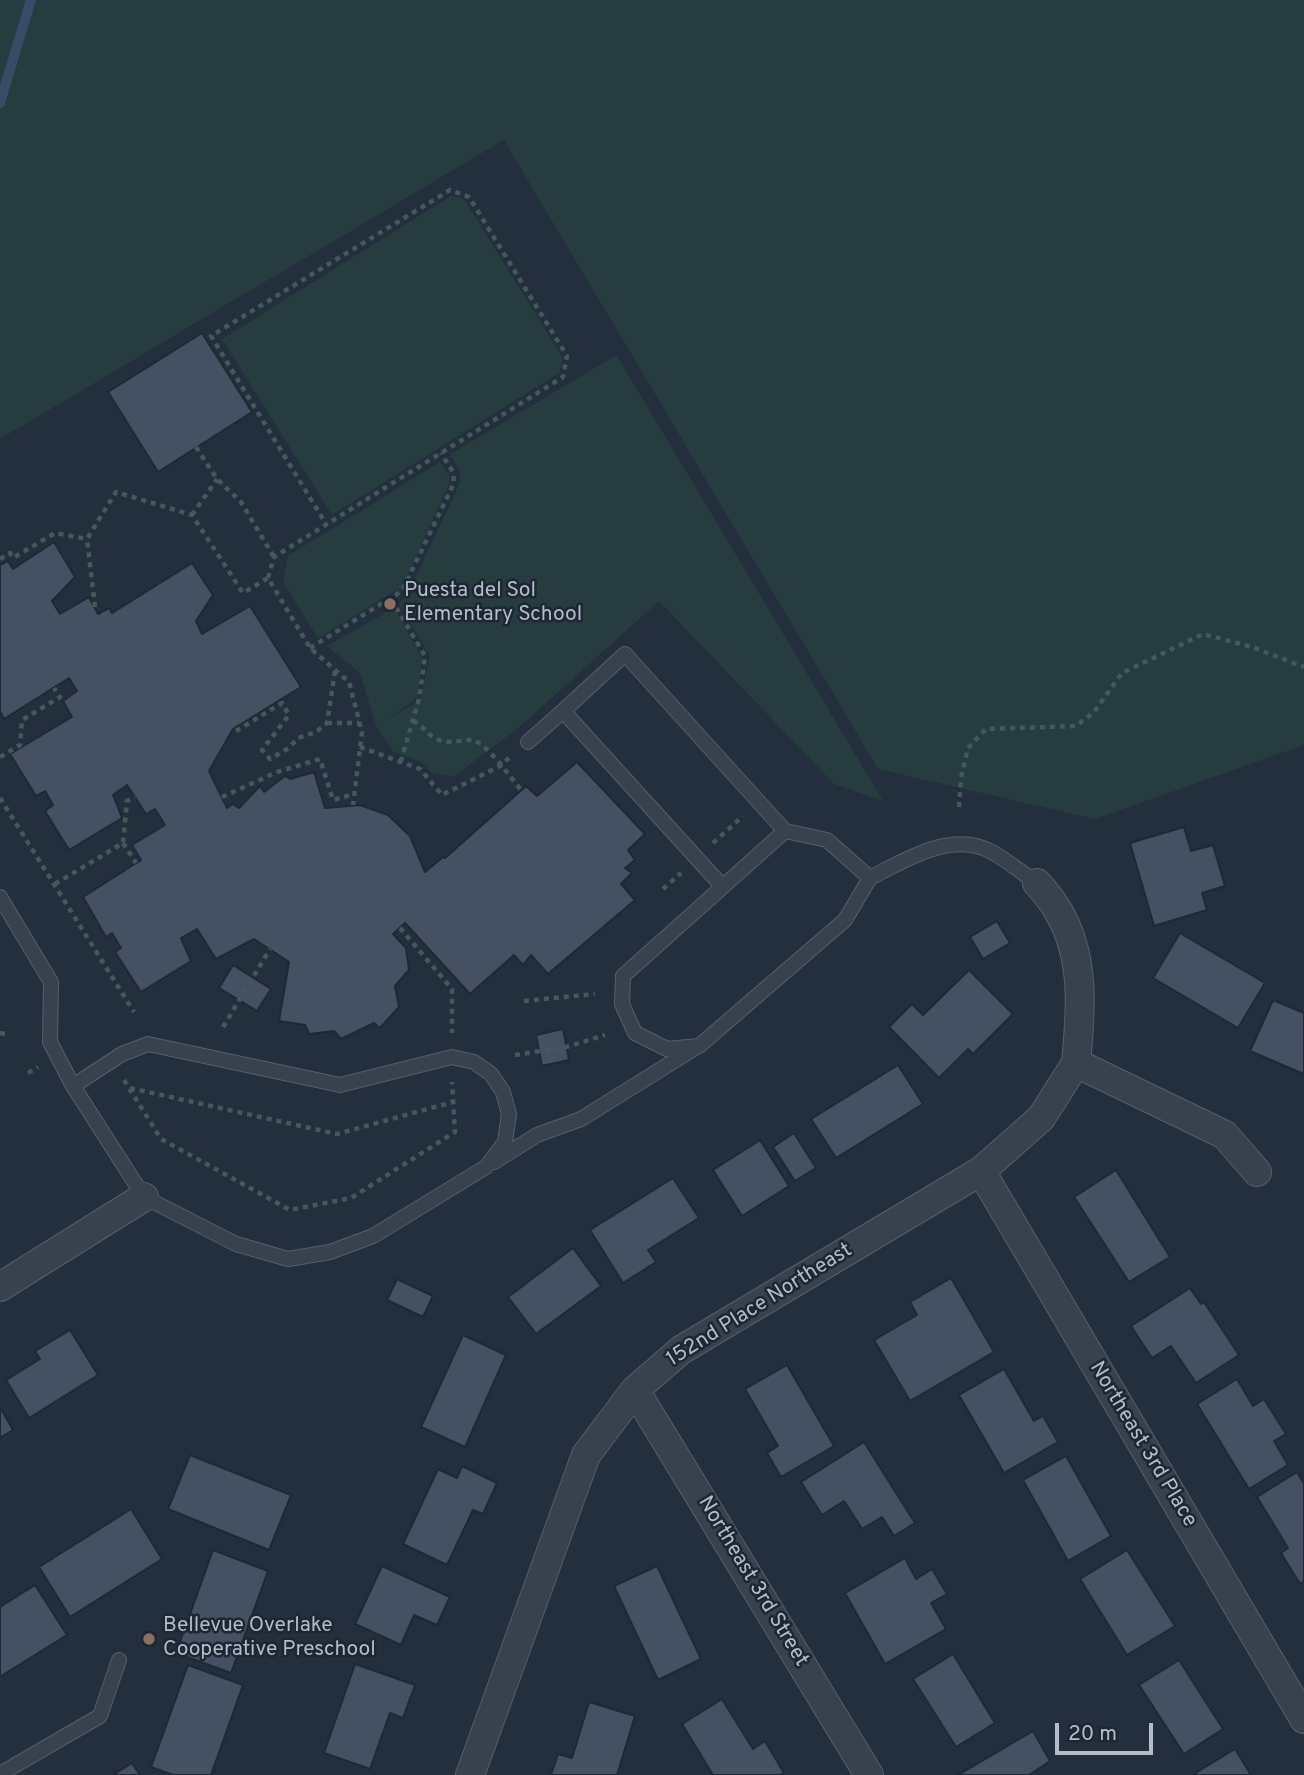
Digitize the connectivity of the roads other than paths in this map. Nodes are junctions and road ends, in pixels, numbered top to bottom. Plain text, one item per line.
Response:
1 (563, 711) junction
2 (528, 742) road end
3 (785, 831) junction
4 (870, 878) junction
5 (1037, 883) joint
6 (722, 886) junction
7 (0, 897) edge
8 (699, 1046) junction
9 (1076, 1063) junction
10 (73, 1086) junction
11 (486, 1167) junction
12 (981, 1171) junction
13 (1257, 1172) dead end
14 (144, 1197) junction
15 (0, 1287) edge
16 (635, 1390) junction
17 (118, 1660) dead end
18 (1304, 1719) edge
19 (0, 1774) edge
20 (470, 1775) edge
21 (869, 1775) edge

1 - 2 lane
1 - 3 lane
1 - 6 lane
3 - 4 lane
3 - 6 lane
4 - 5 lane
4 - 8 lane
5 - 9 street
6 - 8 lane
7 - 10 lane
8 - 11 lane
9 - 12 street, 152nd Place Northeast
9 - 13 street
10 - 11 lane
10 - 14 lane
11 - 14 lane
12 - 16 street, 152nd Place Northeast
12 - 18 street, Northeast 3rd Place
14 - 15 street
16 - 20 street, 152nd Place Northeast
16 - 21 street, Northeast 3rd Street
17 - 19 lane

